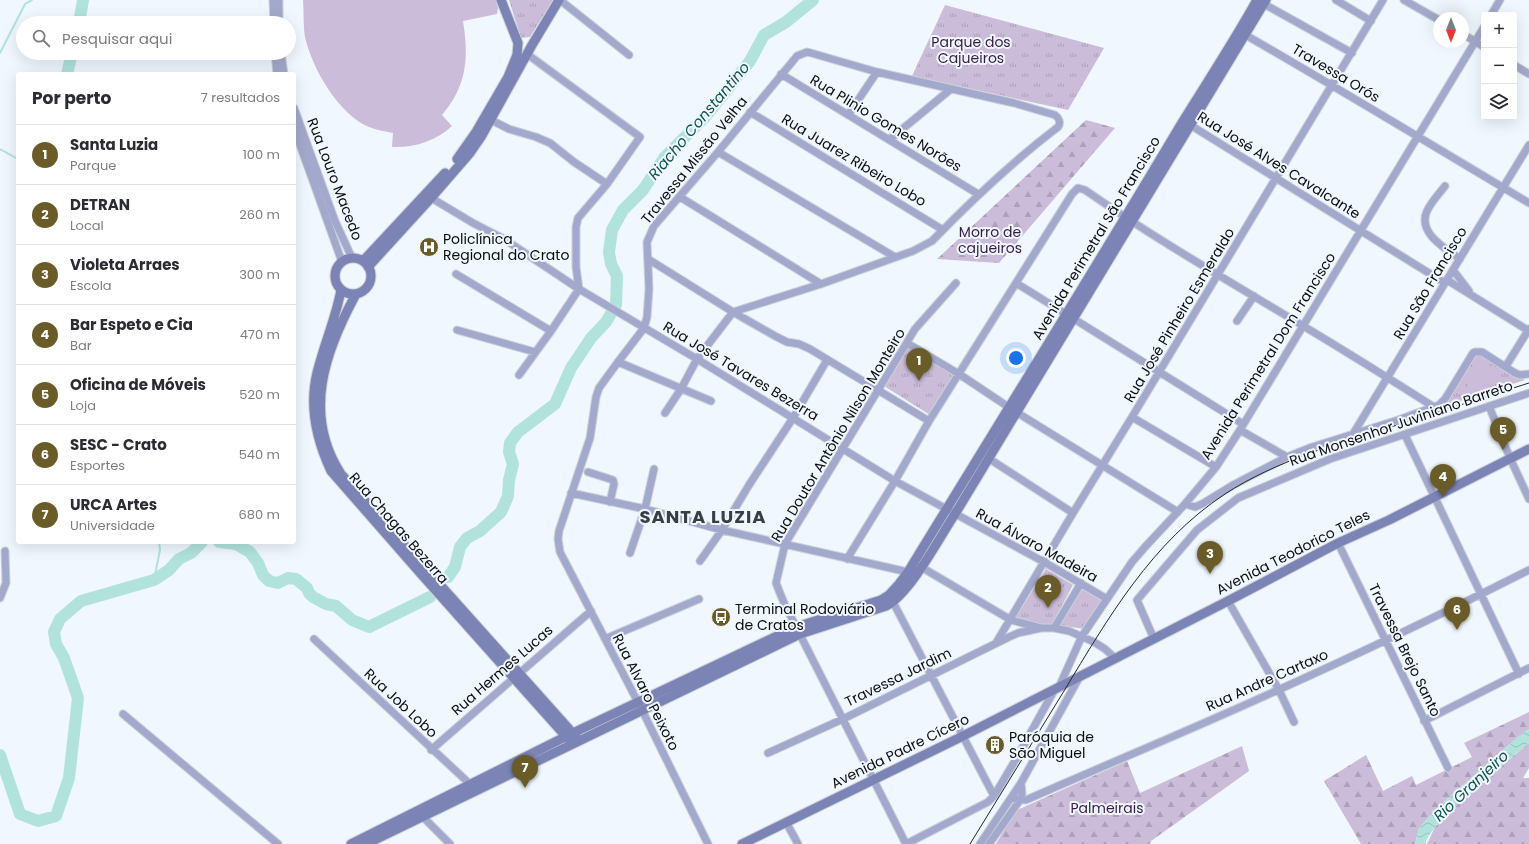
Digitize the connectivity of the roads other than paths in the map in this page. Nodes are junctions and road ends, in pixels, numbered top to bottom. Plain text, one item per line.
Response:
1 (274, 0) edge
2 (279, 0) edge
3 (502, 0) edge
4 (559, 0) edge
5 (1336, 0) edge
6 (1383, 0) edge
7 (1404, 0) edge
8 (1500, 0) edge
9 (1262, 1) edge
10 (1493, 12) edge
11 (274, 16) edge
12 (279, 16) edge
13 (1433, 17) edge
14 (1371, 21) junction
15 (1481, 32) edge
16 (1242, 33) junction
17 (1469, 38) edge
18 (1475, 41) junction
19 (518, 43) junction
20 (532, 45) junction
21 (1481, 45) edge
22 (1352, 53) junction
23 (527, 54) junction
24 (629, 55) dead end
25 (276, 60) edge
26 (282, 60) edge
27 (1517, 67) edge
28 (277, 72) edge
29 (284, 72) edge
30 (877, 72) junction
31 (781, 74) junction
32 (1529, 74) edge
33 (1333, 85) junction
34 (951, 89) junction
35 (497, 100) junction
36 (750, 112) junction
37 (296, 114) edge
38 (848, 115) junction
39 (491, 120) junction
40 (1187, 123) junction
41 (296, 134) edge
42 (1418, 138) junction
43 (889, 140) junction
44 (1529, 145) edge
45 (718, 152) junction
46 (1276, 178) junction
47 (607, 184) junction
48 (1445, 186) dead end
49 (1503, 188) junction
50 (978, 194) junction
51 (428, 196) junction
52 (680, 197) junction
53 (1529, 203) edge
54 (1129, 220) junction
55 (943, 230) junction
56 (1360, 230) junction
57 (895, 257) junction
58 (352, 258) junction
59 (648, 259) junction
60 (1460, 259) junction
61 (342, 262) junction
62 (366, 264) junction
63 (1454, 270) junction
64 (456, 274) dead end
65 (1218, 276) junction
66 (1446, 282) junction
67 (956, 283) dead end
68 (821, 284) junction
69 (1016, 284) junction
70 (579, 289) junction
71 (341, 290) junction
72 (356, 294) junction
73 (1471, 294) junction
74 (1254, 296) junction
75 (733, 312) junction
76 (1070, 316) junction
77 (1237, 321) dead end
78 (1302, 325) junction
79 (644, 328) junction
80 (457, 330) dead end
81 (1529, 330) edge
82 (551, 331) junction
83 (907, 343) junction
84 (535, 352) junction
85 (697, 359) junction
86 (827, 360) junction
87 (618, 362) junction
88 (1506, 366) junction
89 (1160, 372) junction
90 (959, 374) junction
91 (1529, 374) edge
92 (519, 375) dead end
93 (1387, 377) junction
94 (681, 389) junction
95 (877, 390) junction
96 (1529, 393) edge
97 (711, 401) dead end
98 (1489, 406) junction
99 (1434, 407) junction
100 (1013, 410) junction
101 (665, 413) dead end
102 (793, 418) junction
103 (1132, 418) junction
104 (930, 422) junction
105 (1242, 427) junction
106 (1353, 434) junction
107 (1405, 435) junction
108 (843, 449) junction
109 (1529, 449) edge
110 (1287, 457) junction
111 (988, 458) junction
112 (1510, 458) junction
113 (1103, 465) junction
114 (1216, 467) junction
115 (654, 469) dead end
116 (588, 472) dead end
117 (896, 481) junction
118 (571, 493) junction
119 (1434, 497) junction
120 (1529, 499) edge
121 (610, 502) junction
122 (1185, 504) junction
123 (645, 509) junction
124 (950, 511) junction
125 (1178, 512) junction
126 (1073, 513) junction
127 (722, 530) junction
128 (1338, 543) junction
129 (785, 544) junction
130 (5, 551) dead end
131 (560, 552) joint
132 (630, 553) dead end
133 (847, 559) junction
134 (700, 561) dead end
135 (1044, 562) junction
136 (921, 567) junction
137 (1529, 570) edge
138 (911, 574) junction
139 (1081, 583) junction
140 (1481, 594) junction
141 (0, 598) edge
142 (699, 599) dead end
143 (1107, 599) junction
144 (1228, 601) junction
145 (893, 602) junction
146 (591, 611) junction
147 (856, 612) junction
148 (1011, 620) junction
149 (1041, 628) junction
150 (1054, 628) junction
151 (798, 630) junction
152 (1082, 636) junction
153 (314, 639) dead end
154 (605, 639) junction
155 (1154, 639) junction
156 (1386, 640) junction
157 (996, 643) junction
158 (1116, 658) junction
159 (1529, 668) edge
160 (1519, 674) junction
161 (517, 675) junction
162 (931, 676) junction
163 (1080, 676) junction
164 (1070, 681) joint
165 (1057, 688) junction
166 (1279, 690) junction
167 (640, 706) junction
168 (123, 714) dead end
169 (843, 719) junction
170 (1424, 721) junction
171 (1294, 722) dead end
172 (963, 736) junction
173 (573, 738) junction
174 (431, 750) junction
175 (768, 753) dead end
176 (1448, 768) dead end
177 (874, 780) junction
178 (1021, 783) junction
179 (471, 785) junction
180 (994, 796) junction
181 (1011, 798) junction
182 (1020, 800) junction
183 (420, 814) junction
184 (786, 822) junction
185 (371, 843) edge
186 (278, 844) edge
187 (350, 844) edge
188 (450, 844) edge
189 (708, 844) edge
190 (742, 844) edge
191 (798, 844) edge
192 (906, 844) edge
193 (980, 844) edge
194 (989, 844) edge

1 - 11 street
2 - 12 street
3 - 19 main road
4 - 20 main road
4 - 24 street
5 - 14 street
6 - 14 street, Rua José Pinheiro Esmeraldo
7 - 13 street
8 - 10 street
9 - 16 main road, Avenida Perimetral São Francisco
9 - 22 street
14 - 22 street, Rua José Pinheiro Esmeraldo
15 - 18 street, Avenida Perimetral Dom Francisco
16 - 33 street, Travessa Orós
16 - 40 main road, Avenida Perimetral São Francisco
17 - 18 street
18 - 21 street
18 - 42 street, Avenida Perimetral Dom Francisco
19 - 20 main road
19 - 35 main road
20 - 23 main road
22 - 33 street, Rua José Pinheiro Esmeraldo
23 - 35 main road
23 - 47 street
25 - 28 street
26 - 29 street
27 - 32 street
30 - 31 street, Travessa Missão Velha
30 - 34 street
30 - 38 street
31 - 36 street, Travessa Missão Velha
31 - 38 street, Rua Plinio Gomes Norões
33 - 42 street, Travessa Orós
33 - 46 street, Rua José Pinheiro Esmeraldo
34 - 43 street
34 - 50 street
35 - 39 main road
35 - 51 main road
36 - 45 street, Travessa Missão Velha
36 - 55 street, Rua Juarez Ribeiro Lobo
37 - 58 street, Rua Louro Macedo
38 - 43 street, Rua Plinio Gomes Norões
39 - 47 street
39 - 51 main road
40 - 46 street, Rua José Alves Cavalcante
40 - 54 main road, Avenida Perimetral São Francisco
41 - 61 street, Rua Louro Macedo
42 - 49 street, Travessa Orós
42 - 56 street, Avenida Perimetral Dom Francisco
43 - 50 street, Rua Plinio Gomes Norões
44 - 49 street, Rua São Francisco
45 - 52 street, Travessa Missão Velha
45 - 57 street
46 - 56 street, Rua José Alves Cavalcante
46 - 65 street, Rua José Pinheiro Esmeraldo
47 - 70 street
48 - 60 street
49 - 53 street, Travessa Orós
49 - 60 street, Rua São Francisco
50 - 55 street
51 - 62 main road
51 - 70 street, Rua José Tavares Bezerra
52 - 59 street, Travessa Missão Velha
52 - 68 street
54 - 65 street
54 - 69 street
54 - 76 main road, Avenida Perimetral São Francisco
55 - 57 street
56 - 66 street, Rua José Alves Cavalcante
56 - 78 street, Avenida Perimetral Dom Francisco
57 - 68 street
58 - 61 main road
58 - 62 main road
59 - 75 street
59 - 79 street, Travessa Missão Velha
60 - 63 street, Rua São Francisco
61 - 71 main road
62 - 72 main road
63 - 66 street, Rua São Francisco
63 - 73 street
64 - 82 street
65 - 74 street
65 - 89 street, Rua José Pinheiro Esmeraldo
66 - 73 street, Rua José Alves Cavalcante
66 - 93 street, Rua São Francisco
67 - 83 street, Rua Doutor Antônio Nilson Monteiro
68 - 75 street
69 - 76 street
69 - 90 street
70 - 79 street, Rua José Tavares Bezerra
70 - 82 street
71 - 72 main road
71 - 161 main road, Rua Chagas Bezerra
72 - 161 main road, Rua Chagas Bezerra
73 - 81 street, Rua José Alves Cavalcante
74 - 77 street
74 - 78 street
75 - 85 street
75 - 86 street
76 - 89 street
76 - 100 main road, Avenida Perimetral São Francisco
78 - 93 street
78 - 105 street, Avenida Perimetral Dom Francisco
79 - 85 street, Rua José Tavares Bezerra
79 - 87 street, Travessa Missão Velha
80 - 84 street
81 - 88 street
82 - 84 street
83 - 90 street
83 - 95 street, Rua Doutor Antônio Nilson Monteiro
84 - 92 street
85 - 94 street
85 - 102 street, Rua José Tavares Bezerra
86 - 95 street
86 - 102 street
87 - 94 street
87 - 118 street, Travessa Missão Velha
88 - 91 street
88 - 99 street
89 - 103 street, Rua José Pinheiro Esmeraldo
89 - 105 street
90 - 100 street
90 - 104 street
93 - 99 street
93 - 106 street, Rua São Francisco
94 - 97 street
94 - 101 street
95 - 104 street
95 - 108 street, Rua Doutor Antônio Nilson Monteiro
96 - 98 street, Rua Monsenhor Juviniano Barreto
98 - 107 street, Rua Monsenhor Juviniano Barreto
98 - 112 street
99 - 106 street
100 - 111 main road, Avenida Perimetral São Francisco
100 - 113 street
100 - 124 main road, Avenida Perimetral São Francisco
102 - 108 street, Rua José Tavares Bezerra
102 - 127 street
103 - 113 street, Rua José Pinheiro Esmeraldo
103 - 114 street
104 - 117 street
105 - 110 street
105 - 114 street, Avenida Perimetral Dom Francisco
106 - 110 street
107 - 119 street
107 - 155 street, Rua Monsenhor Juviniano Barreto
108 - 117 street, Rua José Tavares Bezerra
108 - 129 street, Rua Doutor Antônio Nilson Monteiro
109 - 112 main road, Avenida Teodorico Teles
110 - 122 street
111 - 124 main road, Avenida Perimetral São Francisco
111 - 126 street
112 - 119 main road, Avenida Teodorico Teles
112 - 120 street
113 - 125 street
113 - 126 street, Rua José Pinheiro Esmeraldo
114 - 122 street, Avenida Perimetral Dom Francisco
115 - 123 street
116 - 121 street
117 - 124 street, Rua José Tavares Bezerra
117 - 133 street
118 - 121 street
118 - 131 street, Travessa Missão Velha
119 - 128 main road, Avenida Teodorico Teles
119 - 140 street
121 - 123 street
122 - 125 street, Avenida Perimetral Dom Francisco
123 - 127 street
123 - 132 street
124 - 135 street, Rua Álvaro Madeira
124 - 136 main road, Avenida Perimetral São Francisco
124 - 138 main road, Avenida Perimetral São Francisco
125 - 143 street, Avenida Perimetral Dom Francisco
126 - 135 street, Rua José Pinheiro Esmeraldo
127 - 129 street
127 - 134 street
128 - 144 main road, Avenida Teodorico Teles
128 - 156 street, Travessa Brejo Santo
129 - 133 street
129 - 151 street, Rua Doutor Antônio Nilson Monteiro
130 - 141 street
131 - 146 street, Rua Alvaro Peixoto
133 - 138 street
135 - 139 street, Rua Álvaro Madeira
135 - 148 street, Rua José Pinheiro Esmeraldo
136 - 138 main road, Avenida Perimetral São Francisco
136 - 148 street, Travessa Jardim
137 - 140 street, Rua Andre Cartaxo
138 - 145 main road, Avenida Perimetral São Francisco
138 - 147 main road, Avenida Perimetral São Francisco
139 - 143 street, Rua Álvaro Madeira
139 - 150 street
140 - 156 street, Rua Andre Cartaxo
140 - 160 street
142 - 154 street
143 - 152 street, Avenida Perimetral Dom Francisco
144 - 155 main road, Avenida Teodorico Teles
144 - 166 street
145 - 147 main road, Avenida Perimetral São Francisco
145 - 162 street
146 - 154 street, Rua Alvaro Peixoto
146 - 161 street, Rua Hermes Lucas
147 - 151 main road, Avenida Perimetral São Francisco
148 - 149 street, Travessa Jardim
148 - 157 street, Rua José Pinheiro Esmeraldo
149 - 150 street, Travessa Jardim
149 - 157 street, Travessa Jardim
150 - 152 street, Travessa Jardim
151 - 167 main road, Avenida Perimetral São Francisco
151 - 169 street, Rua Doutor Antônio Nilson Monteiro
152 - 158 street, Travessa Jardim
152 - 165 street, Avenida Perimetral Dom Francisco
153 - 174 street, Rua Job Lobo
154 - 167 street, Rua Alvaro Peixoto
155 - 158 main road, Avenida Teodorico Teles
156 - 166 street, Rua Andre Cartaxo
156 - 170 street, Travessa Brejo Santo
157 - 162 street, Travessa Jardim
158 - 163 main road, Avenida Teodorico Teles
159 - 160 street
160 - 170 street
161 - 173 main road, Rua Chagas Bezerra
161 - 174 street, Rua Hermes Lucas
162 - 169 street, Travessa Jardim
162 - 172 street
163 - 164 main road, Avenida Teodorico Teles
163 - 178 street
164 - 165 main road, Avenida Padre Cícero
165 - 172 main road, Avenida Padre Cícero
165 - 180 street, Avenida Perimetral Dom Francisco
166 - 171 street
166 - 182 street, Rua Andre Cartaxo
167 - 173 main road, Avenida Perimetral São Francisco
167 - 189 street, Rua Alvaro Peixoto
168 - 186 street
169 - 175 street, Travessa Jardim
169 - 177 street, Rua Doutor Antônio Nilson Monteiro
170 - 176 street, Travessa Brejo Santo
172 - 177 main road, Avenida Padre Cícero
172 - 180 street
173 - 179 main road, Avenida Perimetral São Francisco
173 - 183 main road, Avenida Perimetral São Francisco
174 - 179 street, Rua Job Lobo
177 - 184 main road, Avenida Padre Cícero
177 - 192 street, Rua Doutor Antônio Nilson Monteiro
178 - 181 street
178 - 182 street
179 - 183 main road, Avenida Perimetral São Francisco
180 - 192 street
181 - 182 street, Rua Andre Cartaxo
181 - 193 street
182 - 194 street
183 - 185 main road, Avenida Perimetral São Francisco
183 - 187 main road, Avenida Perimetral São Francisco
183 - 188 street
184 - 190 main road, Avenida Padre Cícero
184 - 191 street

